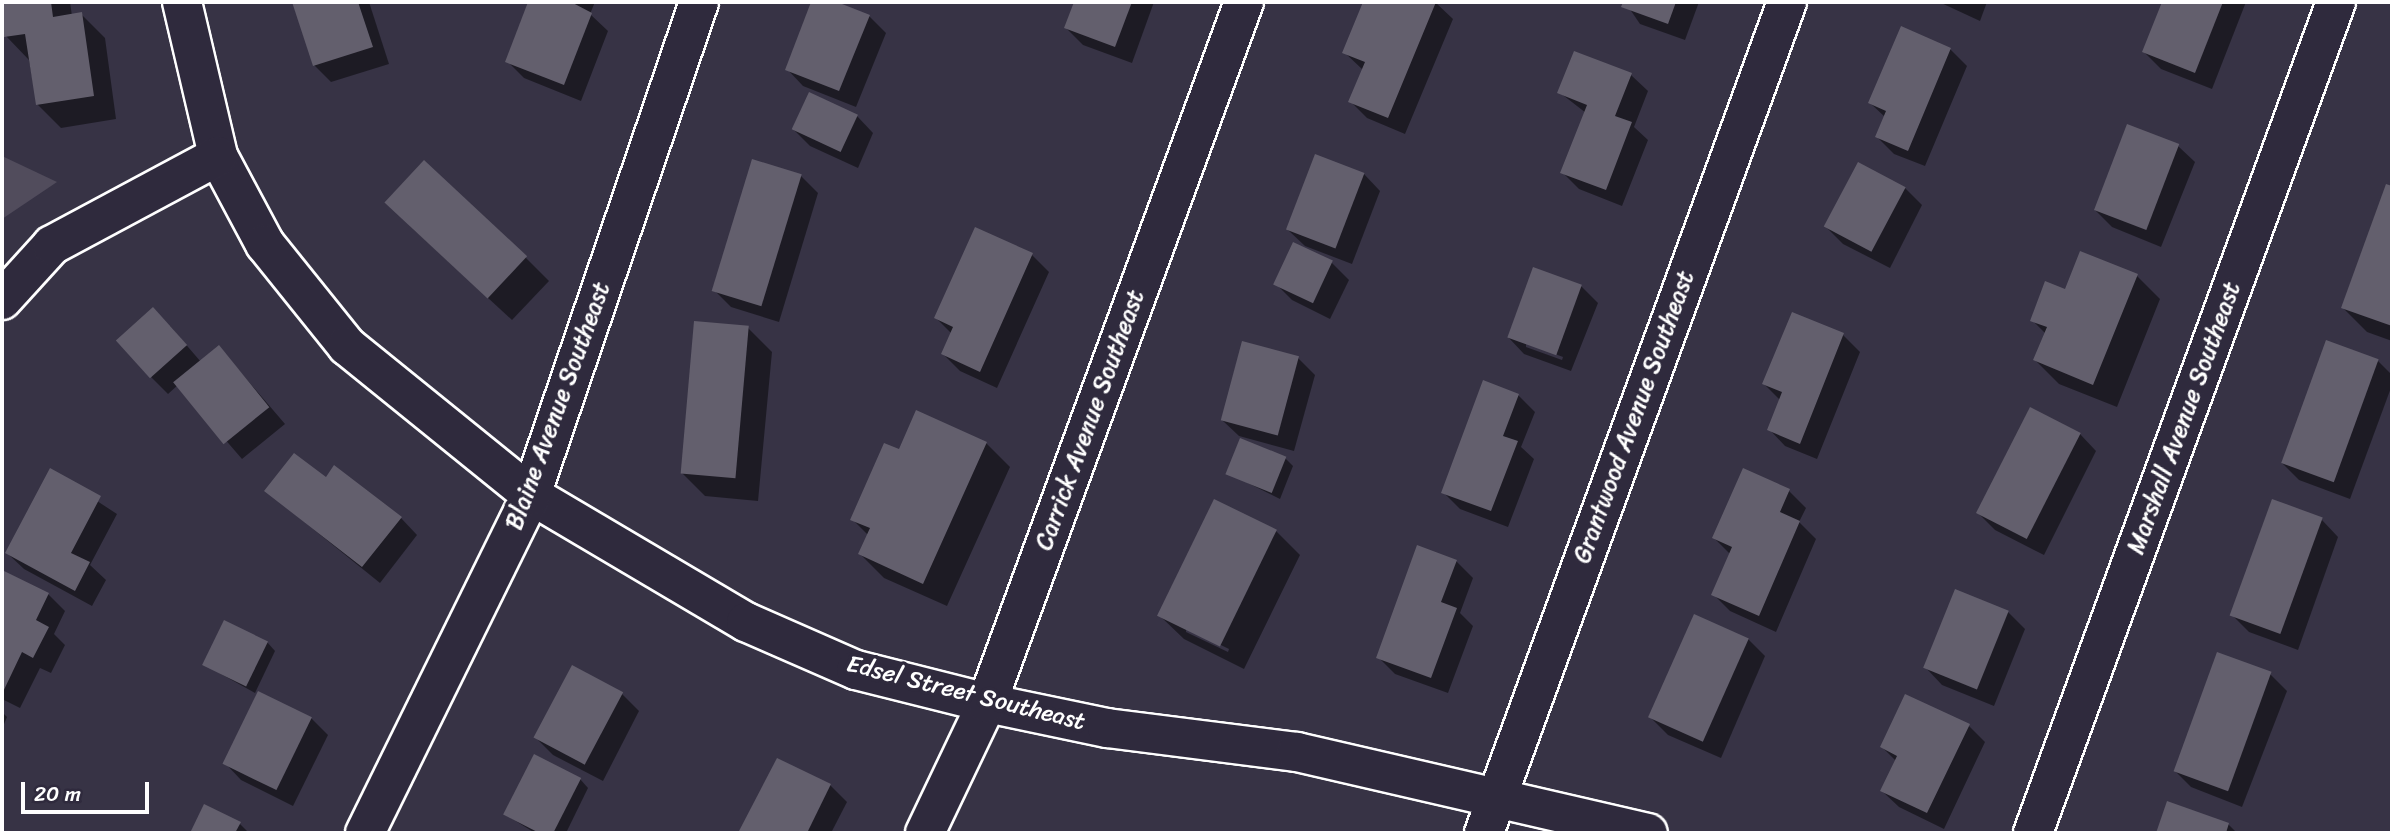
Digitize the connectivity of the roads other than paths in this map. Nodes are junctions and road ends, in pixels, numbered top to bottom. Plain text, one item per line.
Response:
1 (182, 2) edge
2 (699, 2) edge
3 (1244, 2) edge
4 (1787, 2) edge
5 (2336, 2) edge
6 (218, 156) junction
7 (2, 300) edge
8 (531, 495) junction
9 (987, 703) junction
10 (1500, 799) junction
11 (365, 833) edge
12 (925, 833) edge
13 (1484, 833) edge
14 (1648, 833) edge
15 (2033, 833) edge

1 - 6 street, Edsel Street Southeast
2 - 8 street, Blaine Avenue Southeast
3 - 9 street, Carrick Avenue Southeast
4 - 10 street, Grantwood Avenue Southeast
5 - 15 street, Marshall Avenue Southeast
6 - 7 street
6 - 8 street, Edsel Street Southeast
8 - 9 street, Edsel Street Southeast
8 - 11 street, Blaine Avenue Southeast
9 - 10 street, Edsel Street Southeast
9 - 12 street, Carrick Avenue Southeast
10 - 13 street, Grantwood Avenue Southeast
10 - 14 street, Edsel Street Southeast

